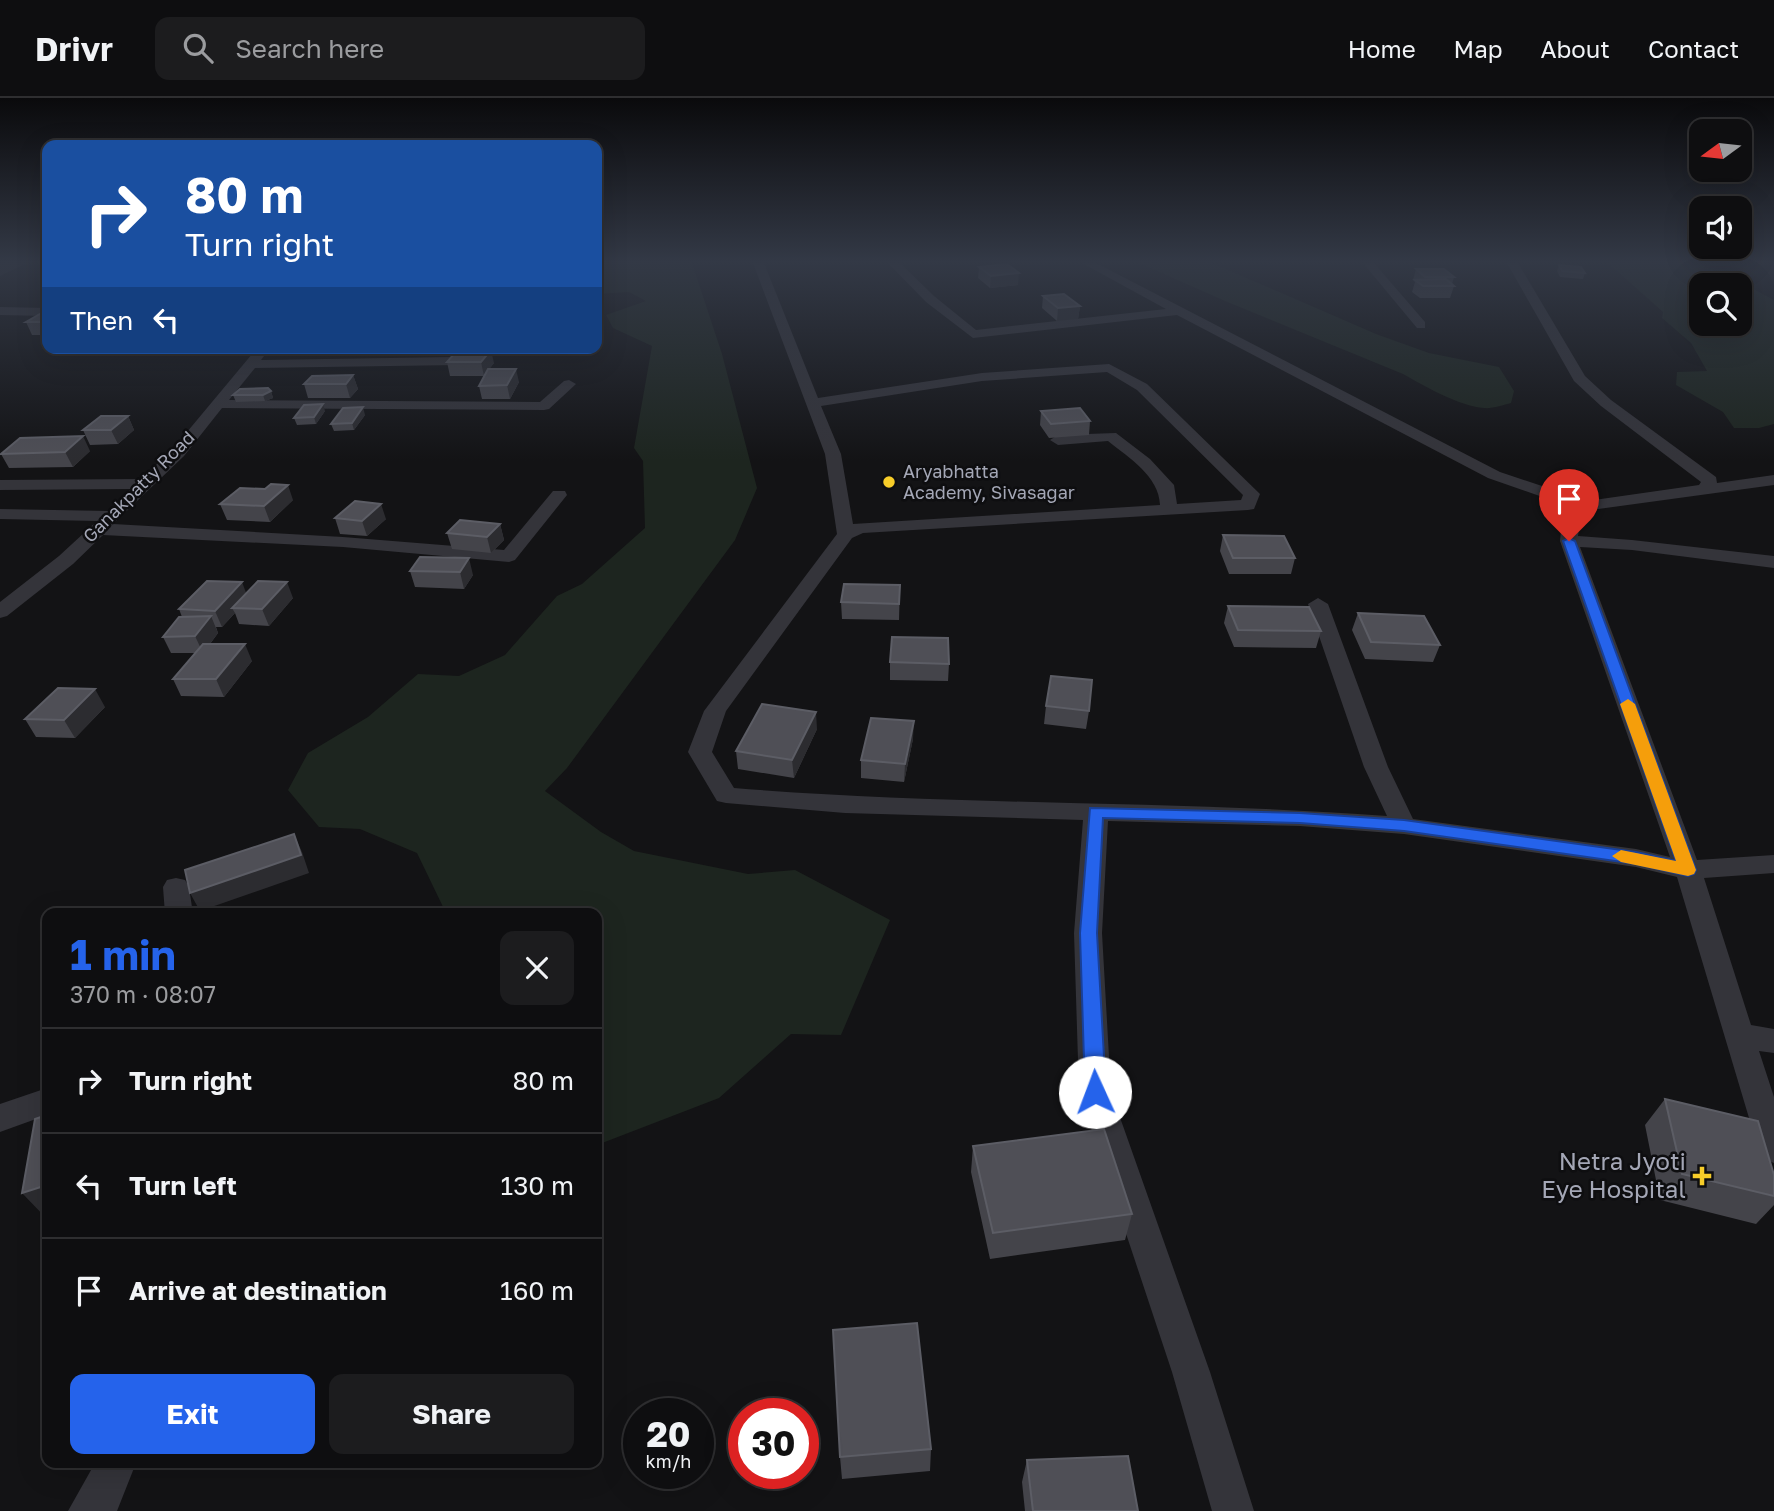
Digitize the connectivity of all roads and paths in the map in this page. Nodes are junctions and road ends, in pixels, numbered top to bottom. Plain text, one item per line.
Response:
1 (784, 329) edge
2 (967, 329) edge
3 (1019, 329) edge
4 (1214, 329) edge
5 (1550, 329) edge
6 (258, 354) edge
7 (463, 354) edge
8 (249, 364) junction
9 (569, 384) dead end
10 (813, 403) junction
11 (217, 404) junction
12 (1058, 440) dead end
13 (1774, 480) edge
14 (145, 484) junction
15 (0, 485) edge
16 (1704, 490) junction
17 (559, 495) dead end
18 (1587, 506) junction
19 (1169, 510) junction
20 (0, 514) edge
21 (106, 523) junction
22 (846, 534) junction
23 (1569, 541) junction
24 (1774, 562) edge
25 (1318, 604) dead end
26 (0, 612) edge
27 (1096, 812) junction
28 (1404, 826) junction
29 (1774, 864) edge
30 (1688, 870) junction
31 (1740, 1035) junction
32 (1774, 1041) edge
33 (42, 1103) edge
34 (0, 1118) edge
35 (1774, 1148) edge
36 (114, 1468) edge
37 (89, 1511) edge
38 (1234, 1511) edge

1 - 10 street
2 - 3 street
4 - 18 street
5 - 16 street
6 - 8 street, Ganakpatty Road
7 - 8 street
8 - 11 street, Ganakpatty Road
9 - 11 street
10 - 19 street
10 - 22 street
11 - 14 street, Ganakpatty Road
12 - 19 street
13 - 16 street
14 - 15 street
14 - 21 street, Ganakpatty Road
16 - 18 street
17 - 21 street
18 - 23 street
19 - 22 street
20 - 21 street
21 - 26 street, Ganakpatty Road
22 - 27 street
23 - 24 street
23 - 30 street
25 - 28 street
27 - 28 street
27 - 38 street
28 - 30 street
29 - 30 street
30 - 31 street
31 - 32 street
31 - 35 street
33 - 34 street
36 - 37 street

